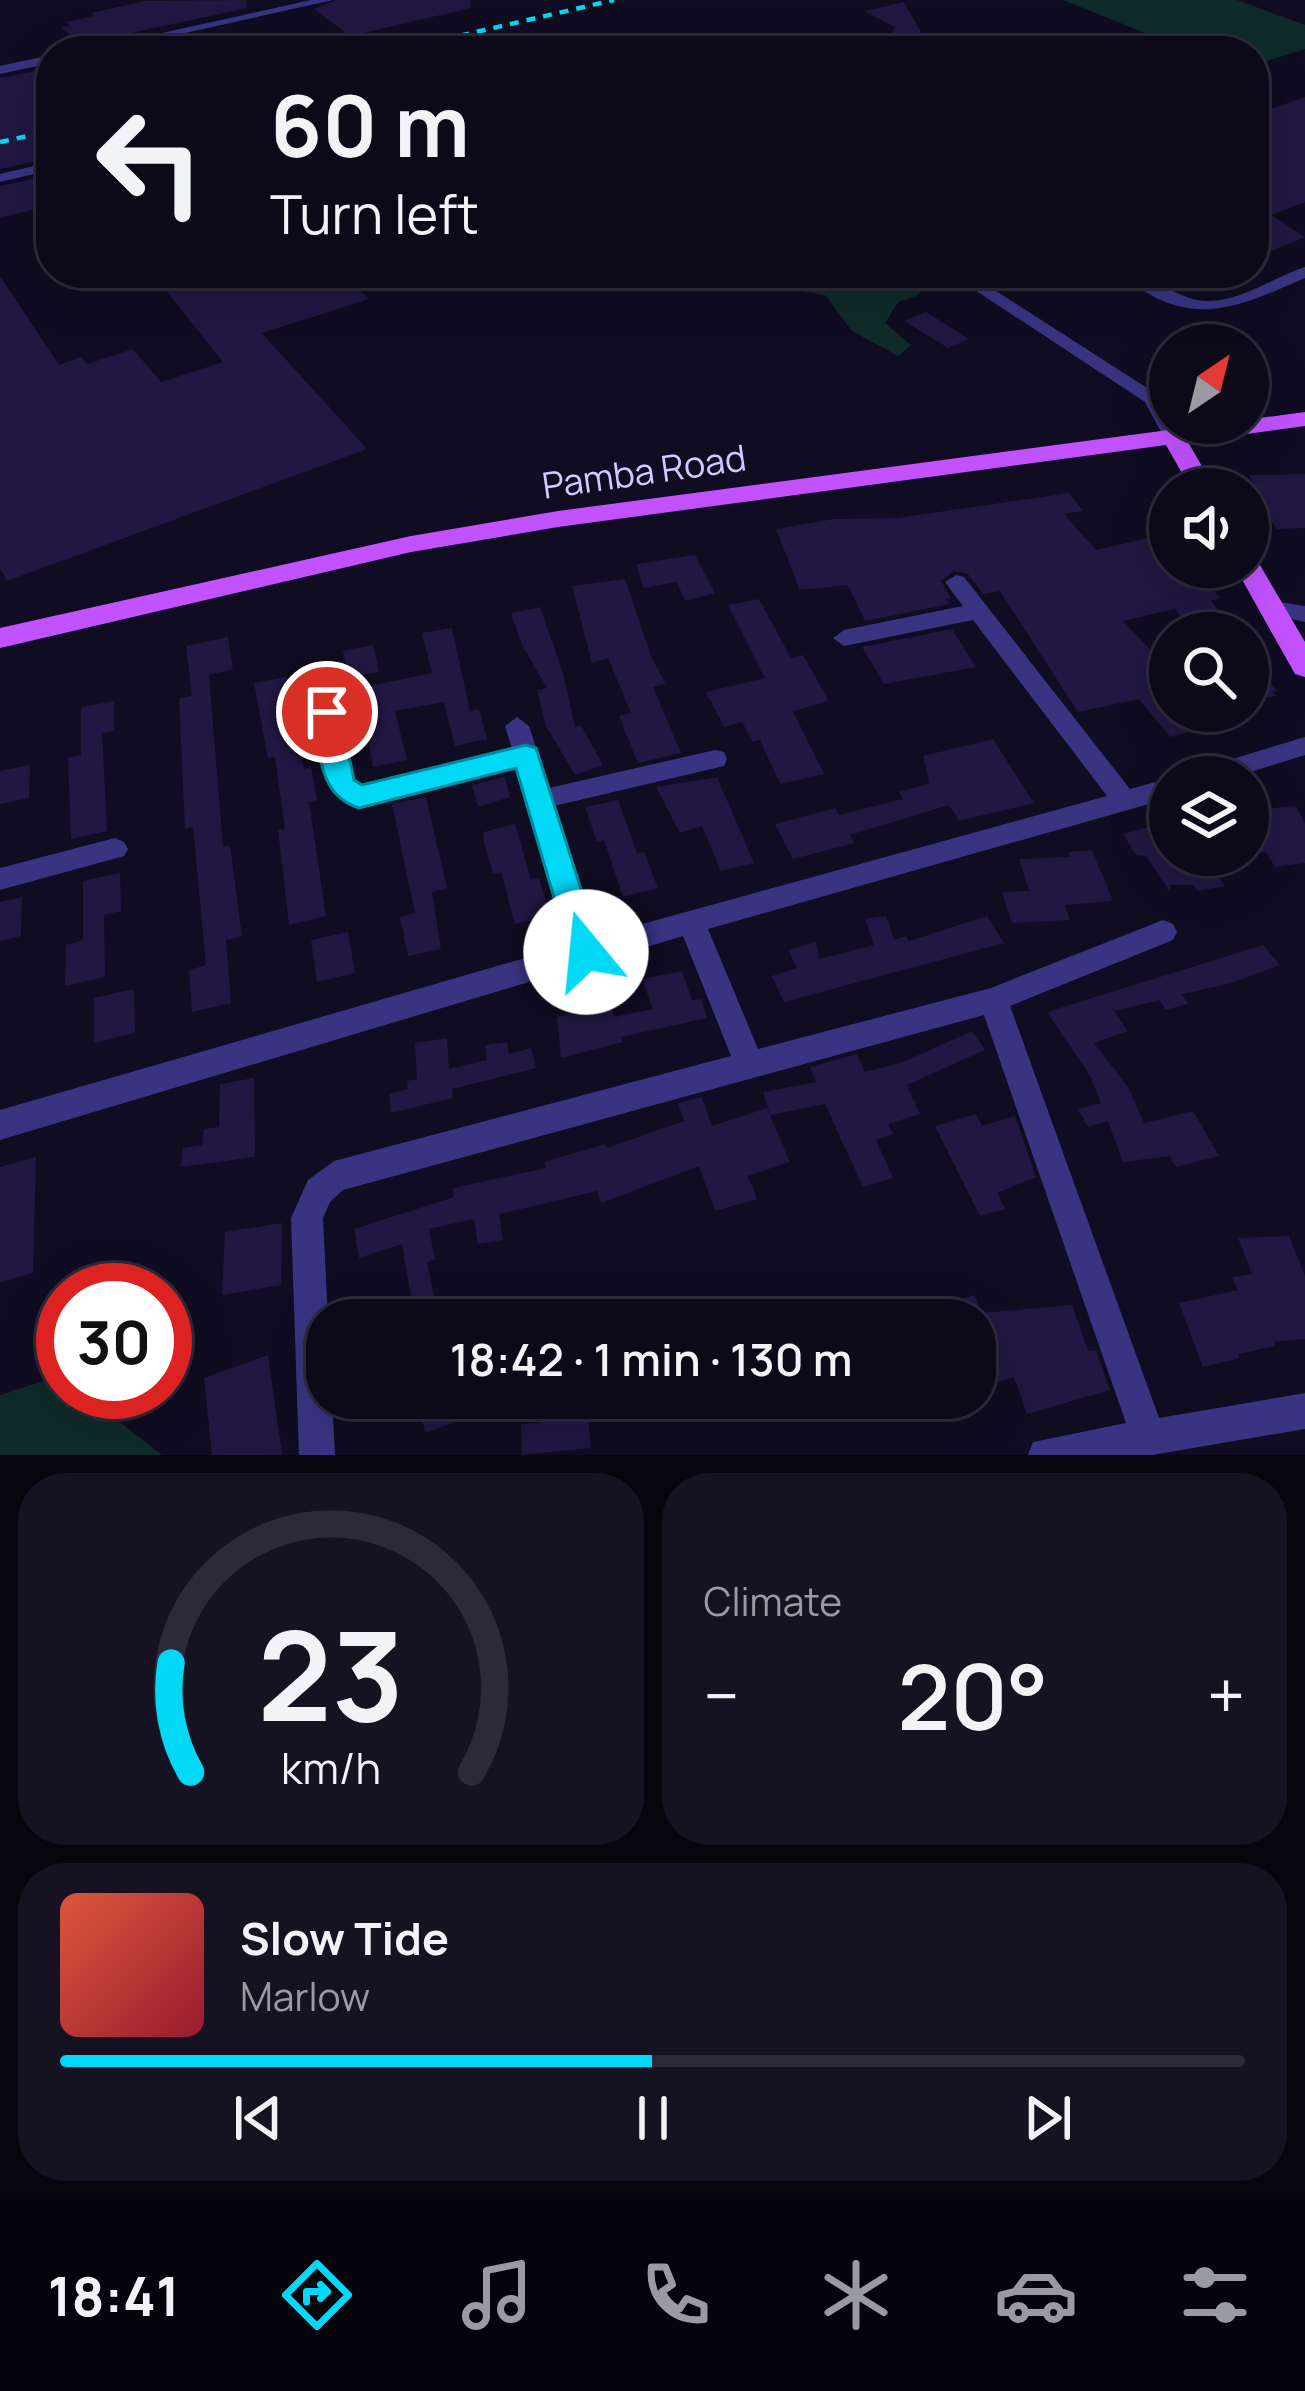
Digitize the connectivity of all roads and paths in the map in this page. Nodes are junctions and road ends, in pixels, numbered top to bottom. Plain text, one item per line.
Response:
1 (327, 0) edge
2 (158, 36) edge
3 (36, 62) edge
4 (0, 70) edge
5 (36, 170) edge
6 (0, 178) edge
7 (1305, 272) edge
8 (1269, 286) edge
9 (980, 288) edge
10 (1154, 288) edge
11 (1262, 288) edge
12 (1149, 397) edge
13 (1305, 419) edge
14 (1269, 423) edge
15 (1149, 438) edge
16 (956, 582) dead end
17 (1261, 588) edge
18 (1273, 608) junction
19 (978, 611) junction
20 (1305, 614) edge
21 (0, 638) edge
22 (844, 638) dead end
23 (1305, 667) edge
24 (327, 712) dead end
25 (517, 727) dead end
26 (1305, 746) edge
27 (526, 755) junction
28 (1269, 757) edge
29 (715, 759) dead end
30 (1149, 795) edge
31 (540, 800) junction
32 (1126, 802) junction
33 (115, 849) dead end
34 (0, 879) edge
35 (691, 922) junction
36 (1163, 932) dead end
37 (586, 952) junction
38 (993, 1000) junction
39 (749, 1063) junction
40 (0, 1125) edge
41 (1305, 1412) edge
42 (1148, 1436) junction
43 (317, 1455) edge
44 (1046, 1455) edge

1 - 2 street
3 - 4 street
5 - 6 street
7 - 8 street
9 - 12 street
10 - 11 street
13 - 14 main road, Pamba Road
15 - 21 main road, Pamba Road
16 - 19 street
17 - 18 main road
18 - 20 street
18 - 23 main road
19 - 22 street
19 - 32 street
24 - 27 street
25 - 27 street
26 - 28 street
27 - 31 street
29 - 31 street
30 - 32 street
31 - 37 street
32 - 35 street
33 - 34 street
35 - 37 street
35 - 39 street
36 - 38 street
37 - 40 street
38 - 39 street
38 - 42 street
39 - 43 street
41 - 42 street
42 - 44 street

